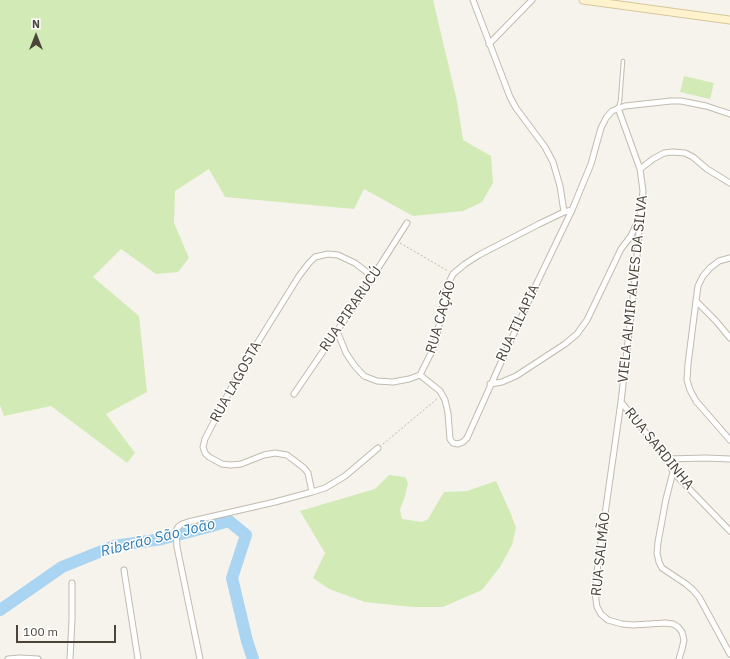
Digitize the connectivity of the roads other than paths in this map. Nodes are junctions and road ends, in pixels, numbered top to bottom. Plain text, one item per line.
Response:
1 (473, 0) edge
2 (532, 0) edge
3 (583, 0) edge
4 (730, 20) edge
5 (489, 44) junction
6 (623, 61) dead end
7 (618, 108) junction
8 (730, 114) edge
9 (640, 169) junction
10 (730, 183) edge
11 (572, 210) junction
12 (564, 212) junction
13 (640, 216) junction
14 (407, 223) dead end
15 (729, 258) edge
16 (373, 277) junction
17 (696, 301) junction
18 (337, 331) junction
19 (730, 338) edge
20 (420, 375) junction
21 (490, 384) junction
22 (294, 394) dead end
23 (621, 402) junction
24 (730, 440) edge
25 (378, 448) road end
26 (667, 459) junction
27 (730, 459) edge
28 (673, 472) junction
29 (312, 492) junction
30 (730, 532) edge
31 (124, 570) dead end
32 (72, 583) dead end
33 (730, 654) edge
34 (8, 659) edge
35 (38, 659) edge
36 (70, 659) edge
37 (138, 659) edge
38 (200, 659) edge
39 (679, 659) edge

1 - 5 street
2 - 5 street
3 - 4 street
5 - 12 street
6 - 7 lane
7 - 8 street
7 - 9 street, VIELA ALMIR ALVES DA SILVA
7 - 11 street, RUA TILAPIA
9 - 10 street
9 - 13 street, VIELA ALMIR ALVES DA SILVA
11 - 12 street, RUA CAÇÃO
11 - 21 street, RUA TILAPIA
12 - 20 street, RUA CAÇÃO
13 - 21 street
13 - 23 street, VIELA ALMIR ALVES DA SILVA
14 - 16 street, RUA PIRARUCÚ
15 - 17 street
16 - 18 street, RUA PIRARUCÚ
16 - 29 street, RUA LAGOSTA
17 - 19 street
17 - 24 street
18 - 20 street
18 - 22 street, RUA PIRARUCÚ
20 - 21 street, RUA TILAPIA
23 - 26 street, RUA SARDINHA
23 - 39 street, RUA SALMÃO
25 - 29 street
26 - 27 street
26 - 28 street, RUA SARDINHA
28 - 30 street, RUA SARDINHA
28 - 33 street
29 - 38 street
31 - 37 street
32 - 36 street
34 - 35 street

